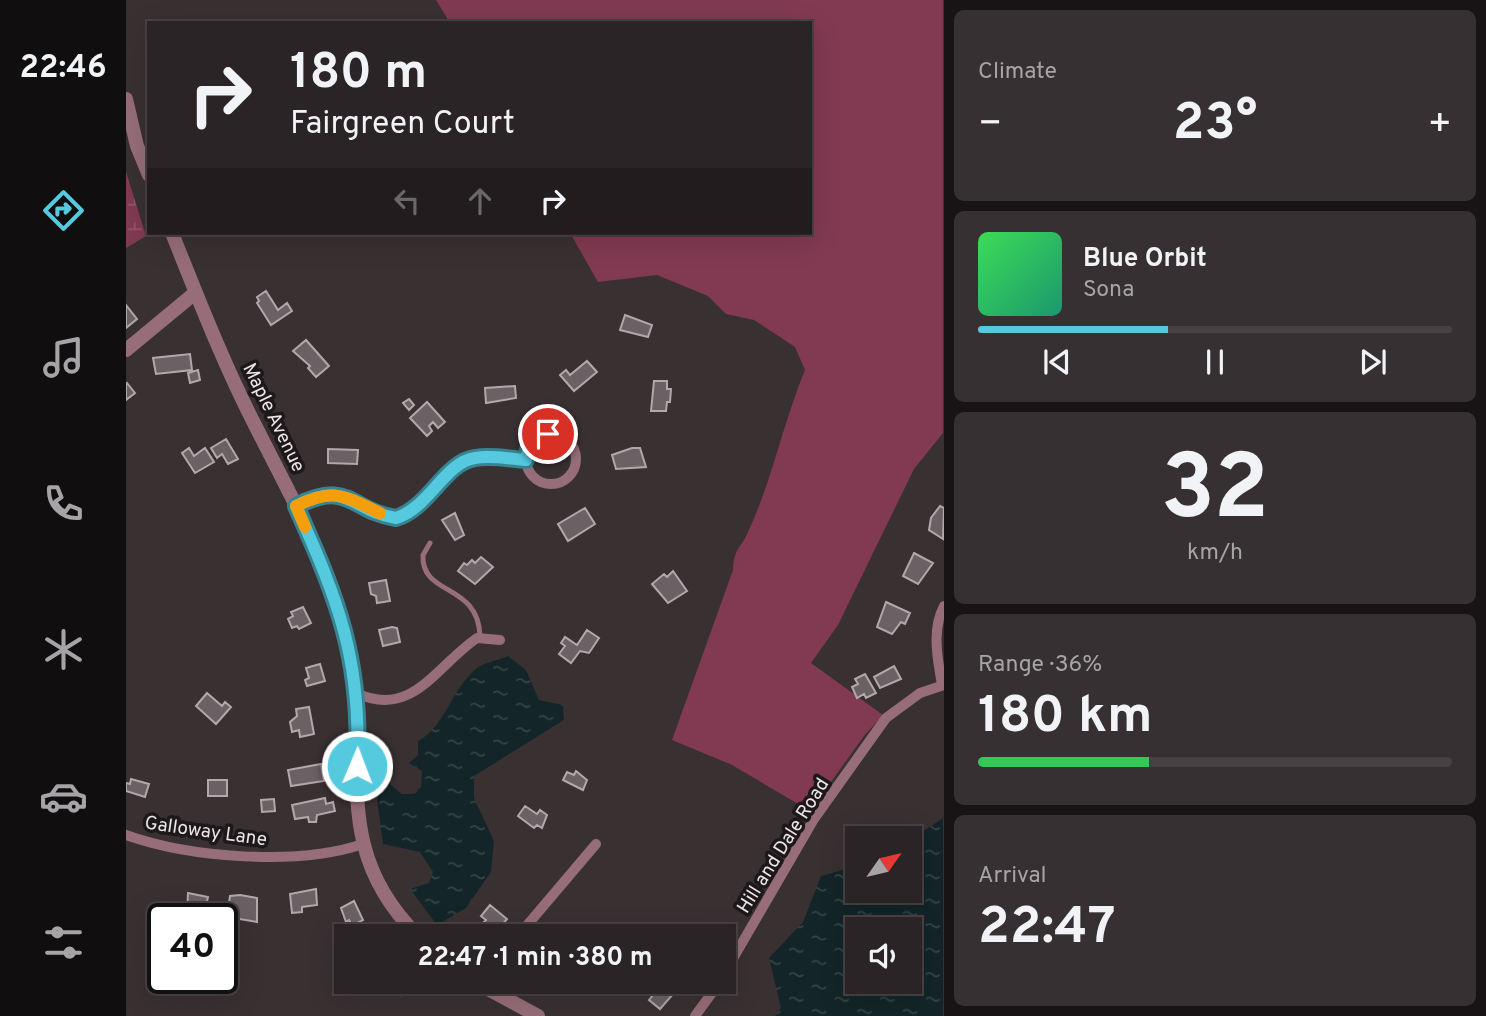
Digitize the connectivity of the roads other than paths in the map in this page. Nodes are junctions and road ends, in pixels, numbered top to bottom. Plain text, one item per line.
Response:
1 (126, 99) edge
2 (147, 170) edge
3 (173, 235) edge
4 (195, 293) junction
5 (126, 350) edge
6 (526, 460) junction
7 (296, 506) junction
8 (430, 543) dead end
9 (943, 607) edge
10 (480, 637) junction
11 (500, 640) dead end
12 (941, 685) edge
13 (356, 693) junction
14 (126, 835) edge
15 (363, 844) junction
16 (596, 845) dead end
17 (409, 924) edge
18 (527, 924) edge
19 (736, 953) edge
20 (497, 994) edge
21 (711, 994) edge
22 (538, 1016) edge
23 (695, 1016) edge

1 - 2 street
3 - 4 street, Maple Avenue
4 - 5 street
4 - 7 street, Maple Avenue
6 - 6 street
6 - 7 street
7 - 13 street, Maple Avenue
8 - 10 lane
9 - 12 street
10 - 11 street
10 - 13 street
12 - 19 street, Hill and Dale Road
13 - 15 street, Maple Avenue
14 - 15 street, Galloway Lane
15 - 17 street, Maple Avenue
16 - 18 street
20 - 22 street
21 - 23 street

